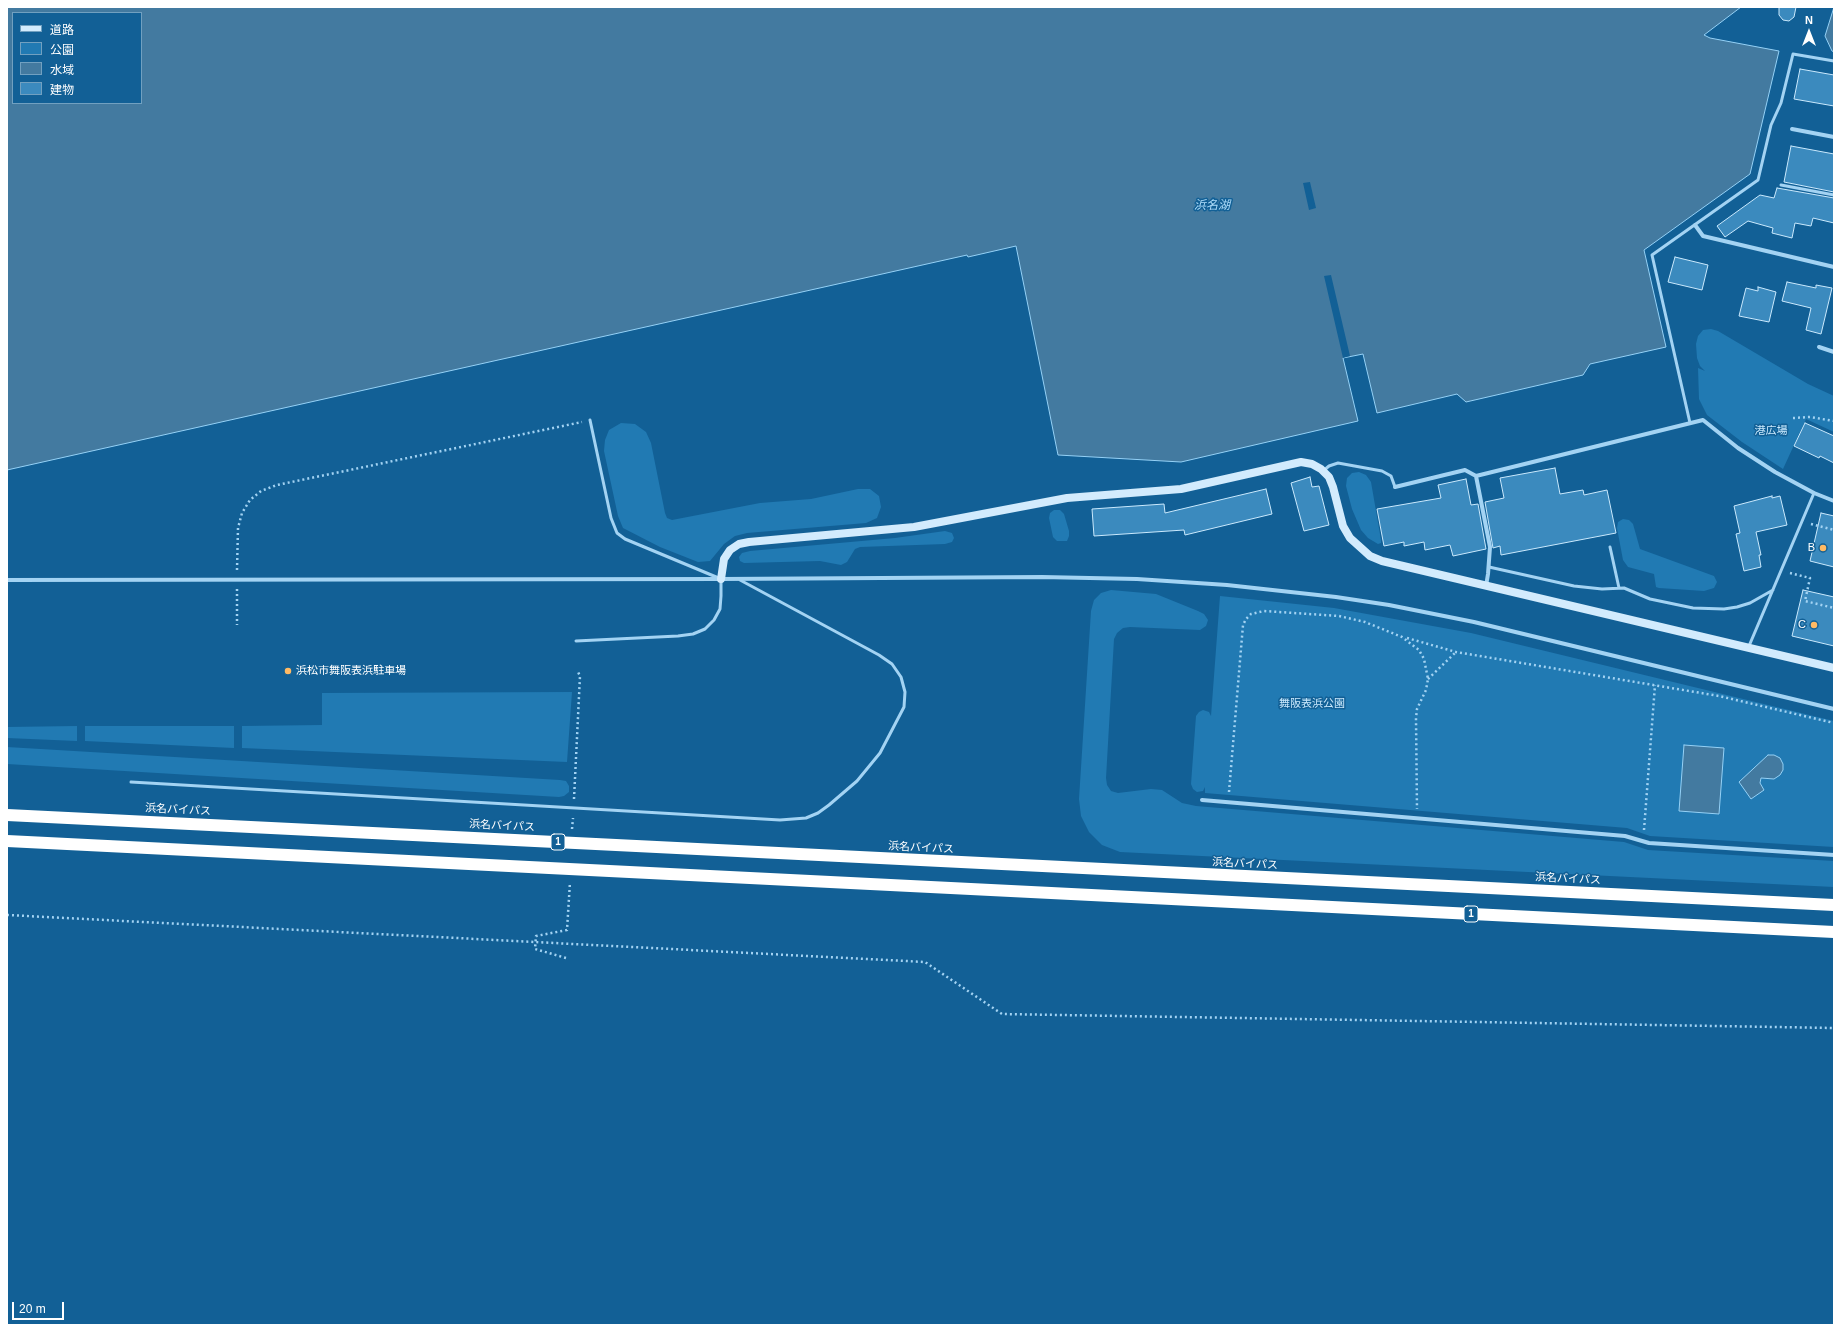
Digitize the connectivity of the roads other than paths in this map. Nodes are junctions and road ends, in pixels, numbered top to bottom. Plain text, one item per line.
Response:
1 (1834, 61) edge
2 (1792, 129) dead end
3 (1834, 137) edge
4 (1781, 185) dead end
5 (1834, 195) edge
6 (1695, 225) junction
7 (1834, 267) edge
8 (1819, 347) dead end
9 (1834, 352) edge
10 (590, 420) road end
11 (1690, 423) junction
12 (1323, 471) junction
13 (1476, 476) junction
14 (1395, 487) joint
15 (1814, 493) junction
16 (1834, 500) edge
17 (1610, 547) dead end
18 (1489, 567) junction
19 (721, 579) junction
20 (738, 579) junction
21 (7, 580) edge
22 (1486, 586) junction
23 (1619, 588) junction
24 (1773, 590) junction
25 (576, 641) dead end
26 (1748, 648) junction
27 (1834, 668) edge
28 (1834, 709) edge
29 (132, 782) dead end
30 (1202, 800) dead end
31 (7, 814) edge
32 (7, 841) edge
33 (1834, 855) edge
34 (1834, 905) edge
35 (1834, 932) edge

1 - 6 lane
2 - 3 street
4 - 5 lane
6 - 7 street
6 - 11 lane
8 - 9 street
10 - 19 lane
11 - 13 street
11 - 15 street
12 - 14 lane
12 - 19 street
12 - 22 street
13 - 14 street
13 - 18 street
15 - 16 street
15 - 24 lane
17 - 23 lane
18 - 22 street
18 - 23 lane
19 - 20 street
19 - 21 street
19 - 25 lane
20 - 28 street
20 - 29 lane
22 - 26 street
23 - 24 lane
24 - 26 lane
26 - 27 street
30 - 33 street
31 - 34 highway, 浜名バイパス / 1
32 - 35 highway, 1

